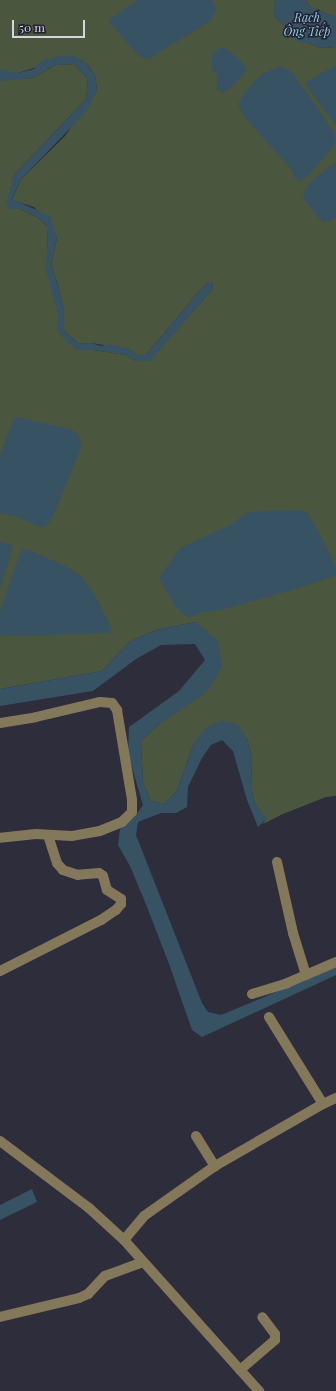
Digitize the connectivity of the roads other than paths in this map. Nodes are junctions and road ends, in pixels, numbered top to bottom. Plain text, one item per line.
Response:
1 (0, 723) edge
2 (48, 835) junction
3 (0, 838) edge
4 (277, 862) dead end
5 (336, 962) edge
6 (0, 971) edge
7 (306, 975) junction
8 (252, 994) dead end
9 (269, 1017) dead end
10 (336, 1098) edge
11 (323, 1104) junction
12 (196, 1136) dead end
13 (0, 1141) edge
14 (216, 1166) junction
15 (124, 1240) junction
16 (143, 1262) junction
17 (0, 1317) edge
18 (262, 1317) dead end
19 (240, 1370) junction
20 (259, 1391) edge

1 - 2 street
2 - 3 street
2 - 6 street
4 - 7 street
5 - 7 street
7 - 8 street
9 - 11 street
10 - 11 street
11 - 14 street
12 - 14 street
13 - 15 street
14 - 15 street
15 - 16 street
16 - 17 street
16 - 19 street
18 - 19 street
19 - 20 street

